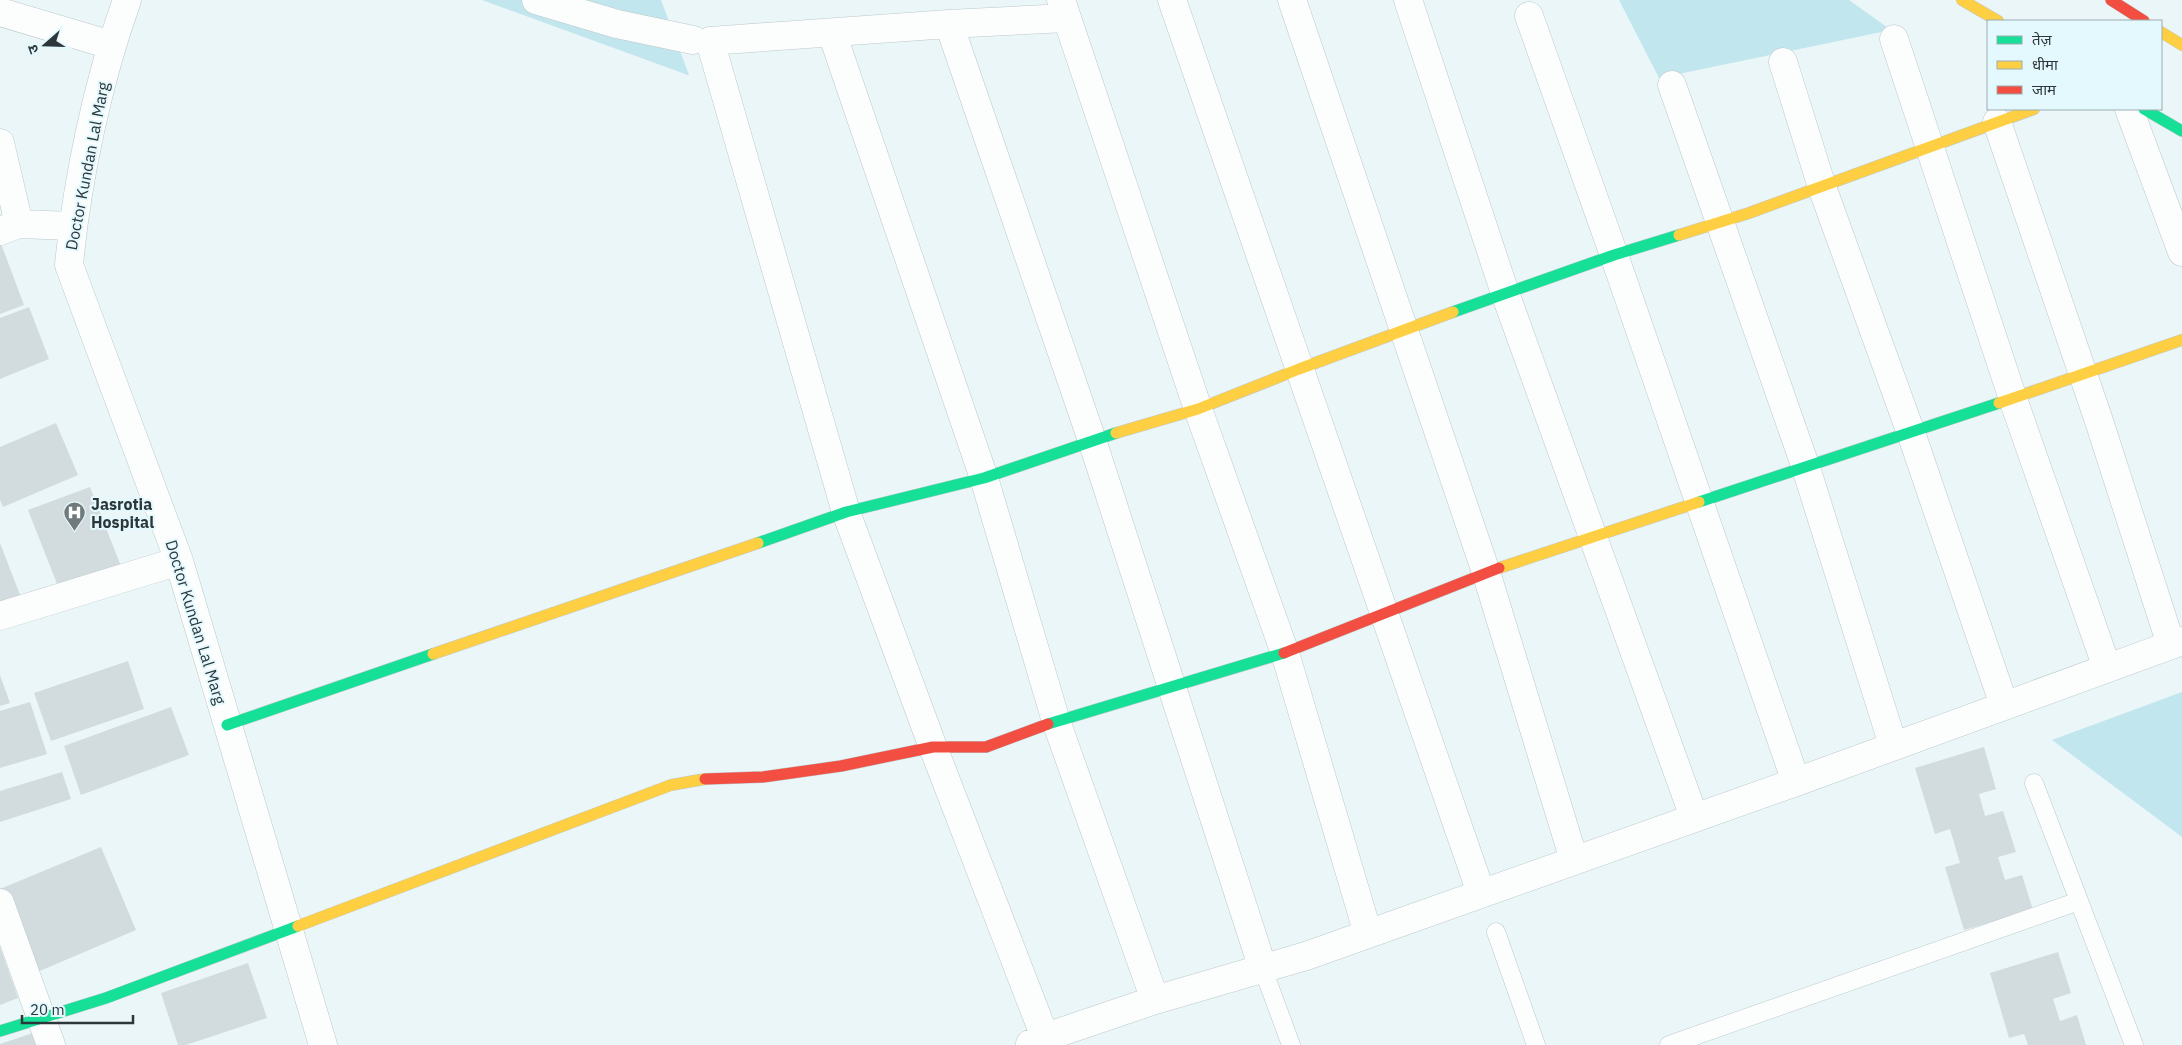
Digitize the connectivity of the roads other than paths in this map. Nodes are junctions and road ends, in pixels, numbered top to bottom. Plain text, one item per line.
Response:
1 (127, 0) edge
2 (536, 0) edge
3 (1172, 0) edge
4 (1292, 0) edge
5 (1408, 0) edge
6 (1962, 0) edge
7 (2111, 0) edge
8 (1064, 9) edge
9 (0, 12) edge
10 (1529, 16) dead end
11 (1996, 20) edge
12 (2142, 20) edge
13 (949, 24) junction
14 (2162, 33) edge
15 (832, 34) junction
16 (693, 40) dead end
17 (1894, 40) dead end
18 (111, 45) junction
19 (2182, 45) edge
20 (1782, 62) dead end
21 (1672, 85) dead end
22 (2031, 110) edge
23 (2128, 110) edge
24 (2146, 110) edge
25 (1997, 122) junction
26 (2182, 131) edge
27 (0, 143) edge
28 (1931, 148) junction
29 (1822, 186) junction
30 (1722, 222) junction
31 (73, 226) junction
32 (10, 227) edge
33 (2182, 252) edge
34 (1614, 255) junction
35 (1506, 293) junction
36 (1404, 330) junction
37 (2182, 340) edge
38 (1298, 369) junction
39 (2082, 373) junction
40 (2013, 399) junction
41 (1198, 408) junction
42 (1911, 433) junction
43 (1092, 440) junction
44 (1806, 468) junction
45 (984, 478) junction
46 (1699, 502) junction
47 (846, 512) junction
48 (1592, 538) junction
49 (179, 560) junction
50 (1486, 572) junction
51 (1386, 612) junction
52 (0, 616) edge
53 (2176, 643) edge
54 (1285, 653) junction
55 (2107, 668) junction
56 (1172, 687) junction
57 (2004, 705) junction
58 (1056, 721) junction
59 (227, 725) junction
60 (1893, 745) junction
61 (933, 747) junction
62 (1796, 782) junction
63 (2034, 783) dead end
64 (1694, 817) junction
65 (1574, 860) junction
66 (1481, 893) junction
67 (2079, 901) junction
68 (0, 903) edge
69 (288, 930) junction
70 (1496, 932) dead end
71 (1368, 934) junction
72 (1263, 969) junction
73 (1155, 1000) junction
74 (42, 1018) junction
75 (0, 1032) edge
76 (1041, 1042) edge
77 (51, 1045) edge
78 (323, 1045) edge
79 (1291, 1045) edge
80 (1536, 1045) edge
81 (1669, 1045) edge
82 (2134, 1045) edge

1 - 18 street, Doctor Kundan Lal Marg
2 - 16 street
3 - 38 street
4 - 36 street
5 - 35 street
6 - 11 street
7 - 12 street
8 - 13 street
8 - 41 street
9 - 18 street
10 - 34 street
13 - 15 street
13 - 43 street
14 - 19 street
15 - 45 street
15 - 47 street
17 - 28 street
18 - 31 street, Doctor Kundan Lal Marg
20 - 29 street
21 - 30 street
22 - 25 street
23 - 33 street
24 - 26 street
25 - 28 street
25 - 39 street
27 - 32 street
28 - 29 street
28 - 40 street
29 - 30 street
29 - 42 street
30 - 34 street
30 - 44 street
31 - 32 street
31 - 49 street, Doctor Kundan Lal Marg
34 - 35 street
34 - 46 street
35 - 36 street
35 - 48 street
36 - 38 street
36 - 50 street
37 - 39 street
38 - 41 street
38 - 51 street
39 - 40 street
39 - 53 street
40 - 42 street
40 - 55 street
41 - 43 street
41 - 54 street
42 - 44 street
42 - 57 street
43 - 45 street
43 - 56 street
44 - 46 street
44 - 60 street
45 - 47 street
45 - 58 street
46 - 48 street
46 - 62 street
47 - 59 street
47 - 61 street
48 - 50 street
48 - 64 street
49 - 52 street
49 - 59 street, Doctor Kundan Lal Marg
50 - 51 street
50 - 65 street
51 - 54 street
51 - 66 street
53 - 55 street
54 - 56 street
54 - 71 street
55 - 57 street
56 - 58 street
56 - 72 street
57 - 60 street
58 - 61 street
58 - 73 street
59 - 69 street, Doctor Kundan Lal Marg
60 - 62 street
61 - 69 street
61 - 76 street
62 - 64 street
63 - 67 lane
64 - 65 street
65 - 66 street
66 - 71 street
67 - 81 lane
67 - 82 lane
68 - 74 street
69 - 74 street
69 - 78 street, Doctor Kundan Lal Marg
70 - 80 lane
71 - 72 street
72 - 73 street
72 - 79 lane
73 - 76 street
74 - 75 street
74 - 77 street

